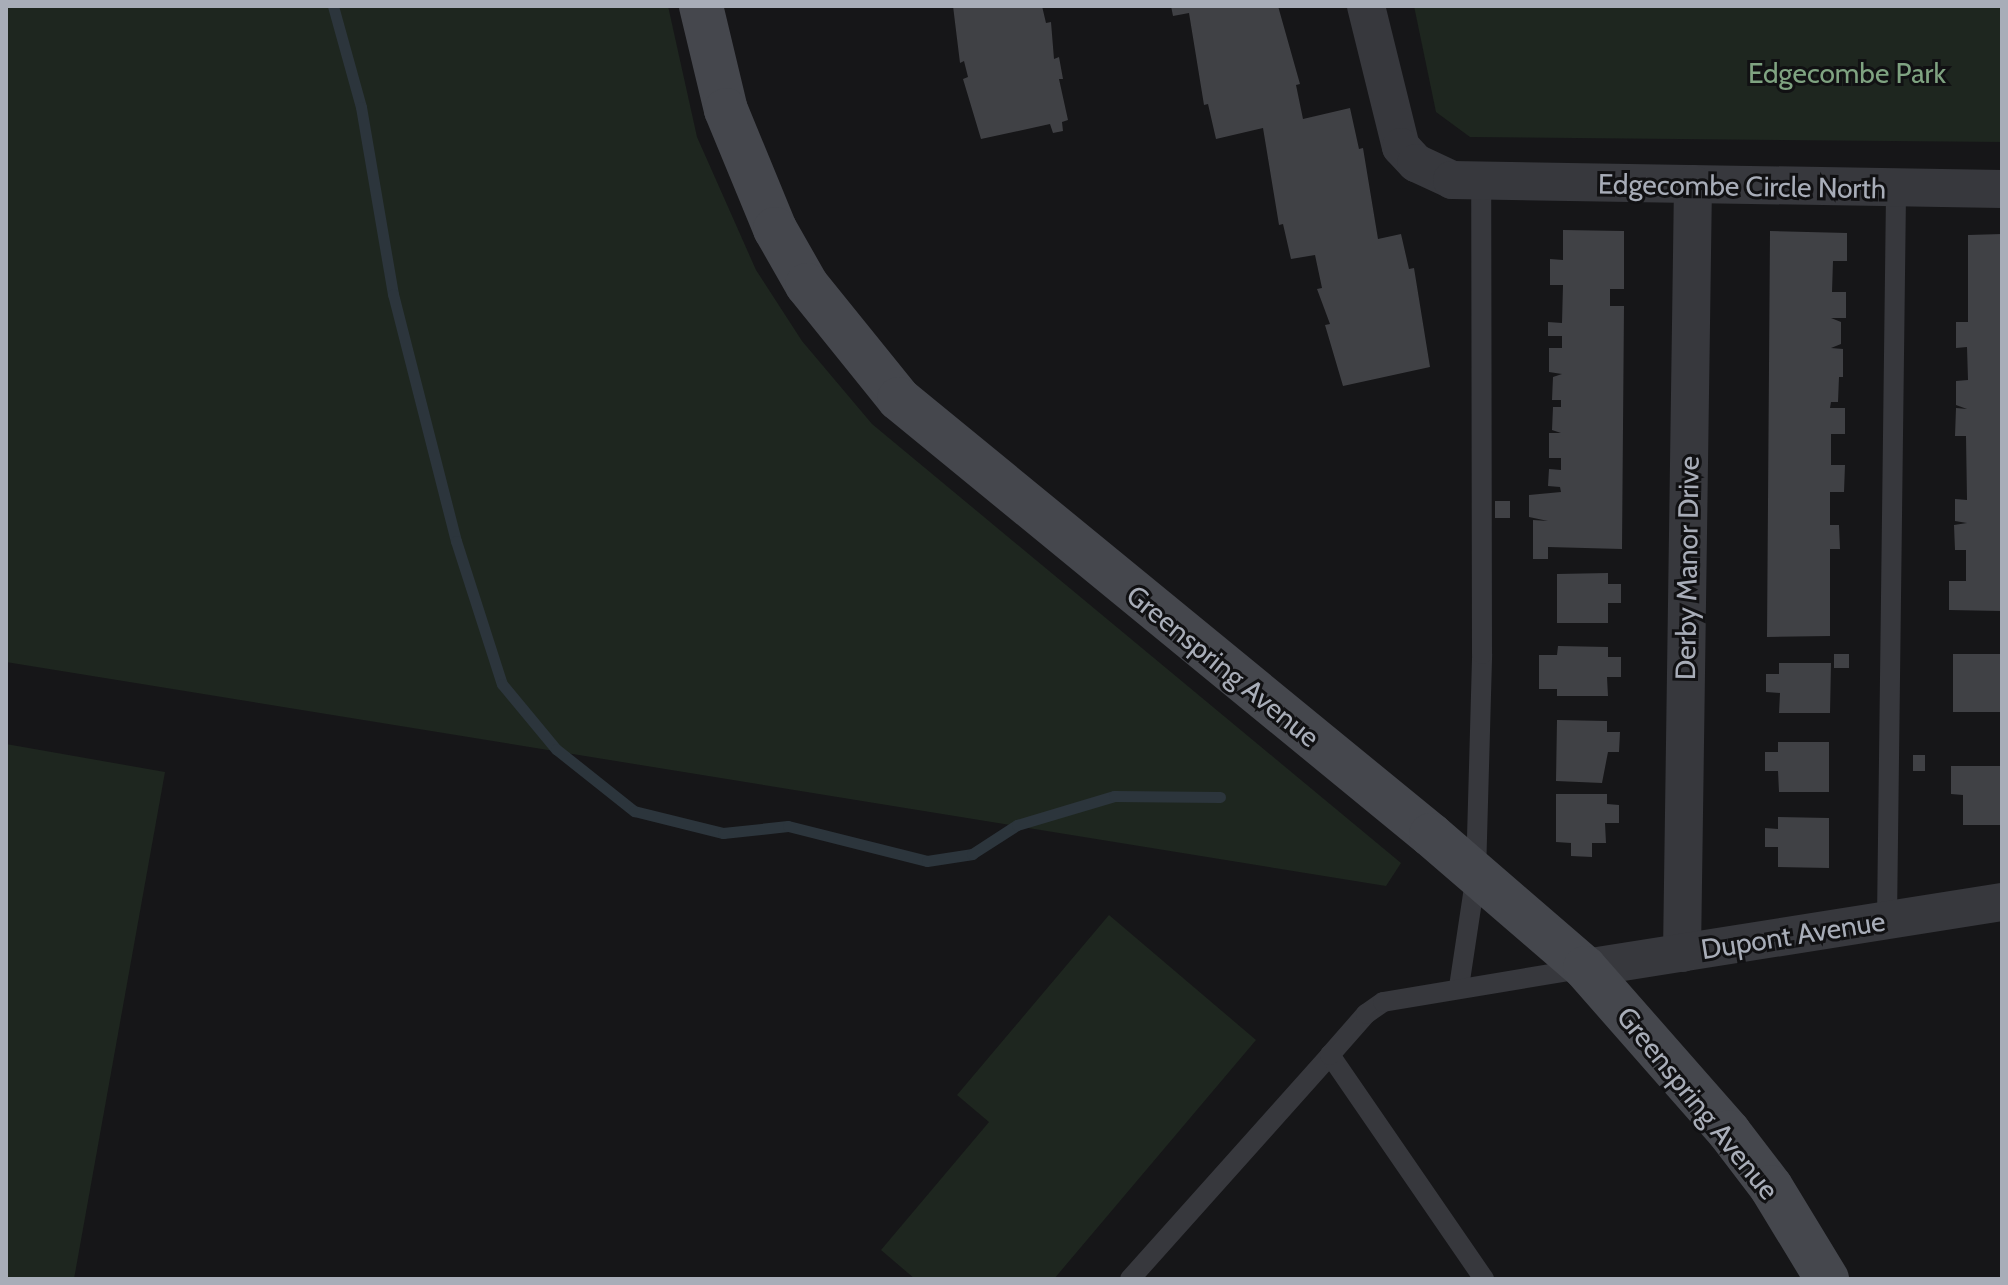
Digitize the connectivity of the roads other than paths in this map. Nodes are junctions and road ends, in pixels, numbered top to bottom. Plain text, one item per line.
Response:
1 (701, 6) edge
2 (1366, 6) edge
3 (1481, 183) junction
4 (1693, 184) junction
5 (1896, 189) junction
6 (2002, 189) edge
7 (1476, 874) junction
8 (2002, 902) edge
9 (1887, 920) junction
10 (1682, 953) junction
11 (1585, 968) junction
12 (1459, 987) junction
13 (1330, 1055) junction
14 (1130, 1279) edge
15 (1484, 1279) edge
16 (1827, 1279) edge

1 - 7 main road, Greenspring Avenue
2 - 3 street, Edgecombe Circle North
3 - 4 street, Edgecombe Circle North
3 - 7 lane
4 - 5 street, Edgecombe Circle North
4 - 10 street, Derby Manor Drive
5 - 6 street, Edgecombe Circle North
5 - 9 lane
7 - 11 main road, Greenspring Avenue
7 - 12 lane
8 - 9 street, Dupont Avenue
9 - 10 street, Dupont Avenue
10 - 11 street, Dupont Avenue
11 - 12 lane
11 - 16 main road, Greenspring Avenue
12 - 13 lane
13 - 14 lane
13 - 15 lane

